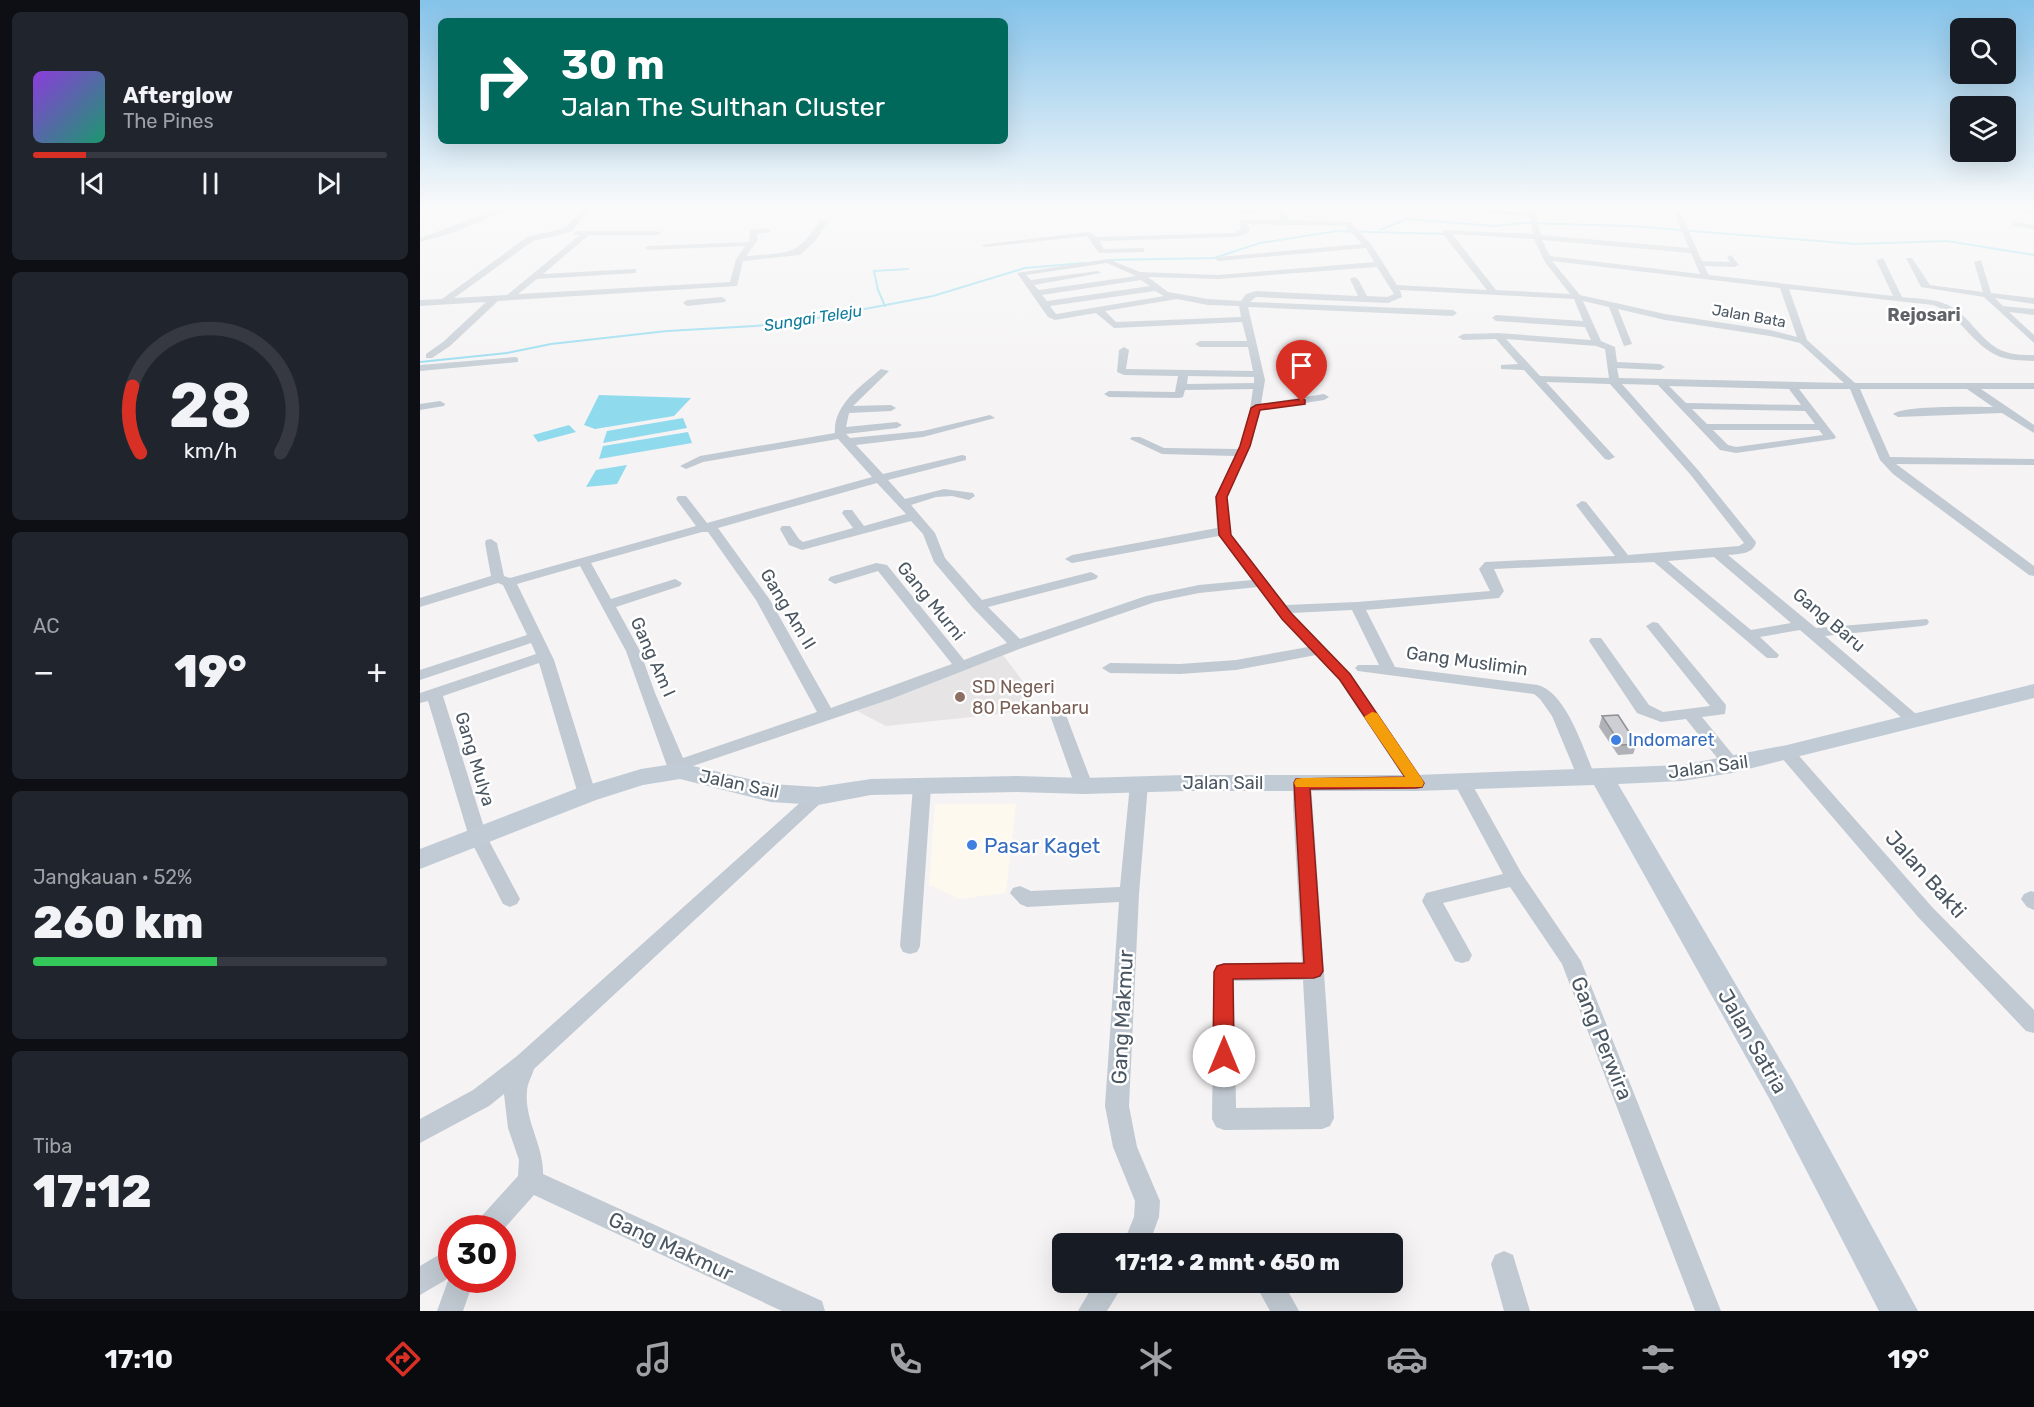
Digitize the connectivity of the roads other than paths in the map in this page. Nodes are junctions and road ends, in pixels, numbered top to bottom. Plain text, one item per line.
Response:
1 (490, 268) edge
2 (543, 268) edge
3 (585, 268) edge
4 (634, 268) edge
5 (738, 268) edge
6 (1055, 268) edge
7 (1125, 268) edge
8 (1216, 268) edge
9 (1328, 268) edge
10 (1383, 268) edge
11 (1474, 268) edge
12 (1555, 268) edge
13 (1625, 268) edge
14 (1702, 268) edge
15 (1884, 268) edge
16 (1914, 268) edge
17 (1980, 268) edge
18 (1141, 276) junction
19 (1705, 276) junction
20 (532, 277) junction
21 (1218, 277) junction
22 (1354, 279) dead end
23 (1783, 285) junction
24 (683, 287) junction
25 (1156, 288) junction
26 (1397, 291) junction
27 (617, 292) junction
28 (1493, 292) junction
29 (1036, 293) junction
30 (1988, 295) junction
31 (1177, 297) junction
32 (1577, 297) junction
33 (496, 298) junction
34 (508, 298) junction
35 (1364, 299) junction
36 (1899, 299) junction
37 (722, 300) dead end
38 (445, 301) junction
39 (2034, 301) edge
40 (420, 303) edge
41 (687, 303) junction
42 (1045, 304) junction
43 (1612, 304) junction
44 (1243, 305) junction
45 (2001, 308) junction
46 (1097, 309) junction
47 (1509, 312) dead end
48 (1583, 312) junction
49 (2034, 312) edge
50 (1408, 313) junction
51 (1453, 313) dead end
52 (690, 315) dead end
53 (1496, 318) dead end
54 (1246, 319) junction
55 (1588, 324) junction
56 (2020, 327) junction
57 (2034, 328) edge
58 (1498, 336) junction
59 (1463, 337) dead end
60 (2034, 340) edge
61 (1803, 341) junction
62 (1597, 343) junction
63 (1200, 344) dead end
64 (1253, 344) junction
65 (1627, 344) dead end
66 (1124, 350) dead end
67 (429, 356) dead end
68 (2034, 358) edge
69 (515, 360) dead end
70 (1612, 365) junction
71 (1504, 367) dead end
72 (1527, 367) junction
73 (1660, 367) dead end
74 (420, 368) edge
75 (884, 371) dead end
76 (1184, 373) junction
77 (1538, 379) junction
78 (1259, 380) junction
79 (1614, 382) junction
80 (1662, 384) junction
81 (1791, 386) junction
82 (2034, 386) edge
83 (1182, 387) junction
84 (1854, 387) junction
85 (1971, 387) junction
86 (1109, 394) dead end
87 (1324, 397) dead end
88 (440, 404) dead end
89 (1684, 406) junction
90 (420, 407) edge
91 (891, 408) dead end
92 (1256, 408) junction
93 (1807, 408) junction
94 (2005, 410) junction
95 (845, 411) junction
96 (1898, 414) dead end
97 (990, 418) dead end
98 (897, 425) dead end
99 (1703, 427) junction
100 (1820, 427) junction
101 (2034, 430) edge
102 (843, 436) junction
103 (1136, 439) dead end
104 (1242, 453) junction
105 (1609, 457) dead end
106 (962, 458) dead end
107 (1886, 460) junction
108 (2034, 462) edge
109 (686, 466) dead end
110 (881, 478) junction
111 (969, 496) dead end
112 (682, 499) dead end
113 (903, 504) junction
114 (1582, 505) dead end
115 (848, 513) dead end
116 (914, 516) junction
117 (708, 528) junction
118 (786, 529) dead end
119 (861, 531) junction
120 (1224, 531) junction
121 (491, 543) dead end
122 (1716, 552) junction
123 (1657, 558) junction
124 (1072, 559) dead end
125 (1624, 559) junction
126 (584, 562) junction
127 (2030, 567) edge
128 (1091, 576) dead end
129 (504, 580) junction
130 (835, 580) dead end
131 (675, 583) dead end
132 (1260, 583) junction
133 (420, 603) edge
134 (607, 605) junction
135 (978, 605) junction
136 (1357, 606) junction
137 (1281, 609) junction
138 (1922, 622) dead end
139 (1653, 626) dead end
140 (1809, 629) junction
141 (1747, 635) junction
142 (535, 637) junction
143 (1596, 641) dead end
144 (1017, 645) junction
145 (1317, 650) junction
146 (1772, 655) dead end
147 (544, 656) junction
148 (961, 666) junction
149 (1110, 668) dead end
150 (1363, 668) dead end
151 (1389, 670) junction
152 (420, 675) edge
153 (2034, 691) edge
154 (427, 695) edge
155 (825, 714) junction
156 (1691, 714) junction
157 (1058, 715) dead end
158 (1915, 720) junction
159 (1787, 753) junction
160 (1732, 765) junction
161 (678, 768) junction
162 (1593, 776) junction
163 (1462, 781) junction
164 (1302, 783) junction
165 (1416, 783) junction
166 (1138, 784) junction
167 (1084, 786) junction
168 (922, 788) junction
169 (587, 794) junction
170 (818, 796) junction
171 (478, 837) junction
172 (420, 859) edge
173 (1515, 879) junction
174 (1020, 893) dead end
175 (1129, 894) junction
176 (510, 899) dead end
177 (910, 946) dead end
178 (1462, 955) dead end
179 (1314, 971) junction
180 (2034, 1024) edge
181 (525, 1063) junction
182 (420, 1132) edge
183 (530, 1181) junction
184 (500, 1215) edge
185 (1141, 1233) edge
186 (1504, 1264) dead end
187 (438, 1270) edge
188 (420, 1282) edge
189 (456, 1293) edge
190 (1104, 1293) edge
191 (1274, 1293) edge
192 (450, 1311) edge
193 (812, 1311) edge
194 (1091, 1311) edge
195 (1286, 1311) edge
196 (1517, 1311) edge
197 (1708, 1311) edge
198 (1899, 1311) edge

1 - 38 street
2 - 20 street
3 - 20 street
4 - 27 street
5 - 24 street
6 - 29 street
7 - 18 street
8 - 21 street
9 - 21 street
10 - 26 street
11 - 28 street
12 - 32 street
13 - 19 street
14 - 19 street
15 - 36 street
16 - 30 street
17 - 30 street
18 - 21 street
18 - 25 street
18 - 29 street
19 - 23 street
20 - 34 street
22 - 35 street
23 - 36 street
23 - 61 street
24 - 27 street
24 - 41 street
25 - 31 street
25 - 42 street
26 - 28 street, Jalan Bata
26 - 35 street, Jalan Bata
26 - 50 street
27 - 34 street
28 - 32 street, Jalan Bata
29 - 42 street
30 - 39 street
30 - 45 street
31 - 44 street
31 - 46 street
32 - 43 street, Jalan Bata
32 - 48 street
33 - 34 street
33 - 38 street
33 - 67 street
35 - 44 street, Jalan Bata
36 - 68 street
37 - 41 street
38 - 40 street
41 - 52 street
42 - 46 street
43 - 61 street, Jalan Bata
43 - 65 street
44 - 50 street
44 - 54 street
45 - 49 street
45 - 56 street
46 - 54 street
47 - 48 street
48 - 55 street
50 - 51 street
53 - 55 street
54 - 64 street
55 - 62 street
56 - 57 street
56 - 60 street
58 - 59 street
58 - 62 street
58 - 72 street
61 - 84 street, Jalan Bata
62 - 70 street
63 - 64 street
64 - 78 street
66 - 76 street
69 - 74 street
70 - 73 street
70 - 79 street
71 - 72 street
72 - 77 street
75 - 95 street
76 - 78 street
76 - 83 street
77 - 79 street
77 - 105 street
78 - 83 street
78 - 92 street
79 - 80 street
79 - 122 street
80 - 81 street
80 - 89 street
81 - 84 street
81 - 93 street
82 - 85 street
83 - 86 street
84 - 85 street
84 - 107 street, Jalan Bata
85 - 94 street
87 - 92 street
88 - 90 street
89 - 93 street
89 - 99 street
91 - 95 street
92 - 104 street
93 - 100 street
94 - 96 street
94 - 101 street
95 - 102 street
97 - 102 street
98 - 102 street
99 - 100 street
99 - 100 street
102 - 109 street
102 - 110 street
103 - 104 street
104 - 120 street
106 - 110 street
107 - 108 street
107 - 127 street, Jalan Bata
110 - 113 street
110 - 117 street
111 - 113 street
112 - 117 street, Gang Am II
113 - 116 street
114 - 125 street
115 - 119 street
116 - 119 street
116 - 135 street
117 - 126 street
117 - 155 street, Gang Am II
118 - 119 street
120 - 124 street
120 - 132 street
121 - 129 street
122 - 123 street
122 - 140 street, Gang Baru
123 - 125 street
123 - 141 street
125 - 136 street
126 - 129 street
126 - 134 street, Gang Am I
128 - 135 street
129 - 133 street
129 - 142 street
130 - 148 street, Gang Murni
131 - 134 street
132 - 137 street
132 - 144 street
134 - 161 street, Gang Am I
135 - 144 street
136 - 137 street
136 - 151 street
137 - 145 street
138 - 140 street
139 - 156 street
140 - 141 street
140 - 158 street, Gang Baru
141 - 146 street
142 - 147 street
142 - 152 street
143 - 156 street
144 - 148 street
145 - 149 street
145 - 165 street
147 - 154 street, Gang Mulya
147 - 169 street
148 - 155 street
150 - 151 street, Gang Muslimin
151 - 162 street, Gang Muslimin
153 - 158 street, Jalan Sail
154 - 171 street, Gang Mulya
155 - 161 street
156 - 160 street
157 - 167 street
158 - 159 street, Jalan Sail
159 - 160 street, Jalan Sail
159 - 180 street, Jalan Bakti
160 - 162 street, Jalan Sail
161 - 169 street, Jalan Sail
161 - 170 street, Jalan Sail
162 - 163 street, Jalan Sail
162 - 198 street, Jalan Satria
163 - 165 street, Jalan Sail
163 - 173 street, Gang Perwira
164 - 165 street, Jalan Sail
164 - 166 street, Jalan Sail
164 - 179 street
166 - 167 street, Jalan Sail
166 - 175 street, Gang Makmur
167 - 168 street, Jalan Sail
168 - 170 street, Jalan Sail
168 - 177 street
169 - 171 street, Jalan Sail
170 - 181 street
171 - 172 street, Jalan Sail
171 - 176 street, Gang Mulya
173 - 178 street
173 - 197 street, Gang Perwira
174 - 175 street
175 - 185 street, Gang Makmur
179 - 179 street
181 - 182 street
181 - 183 street
183 - 184 street
183 - 193 street, Gang Makmur
186 - 196 street
187 - 188 street
189 - 192 street
190 - 194 street
191 - 195 street

